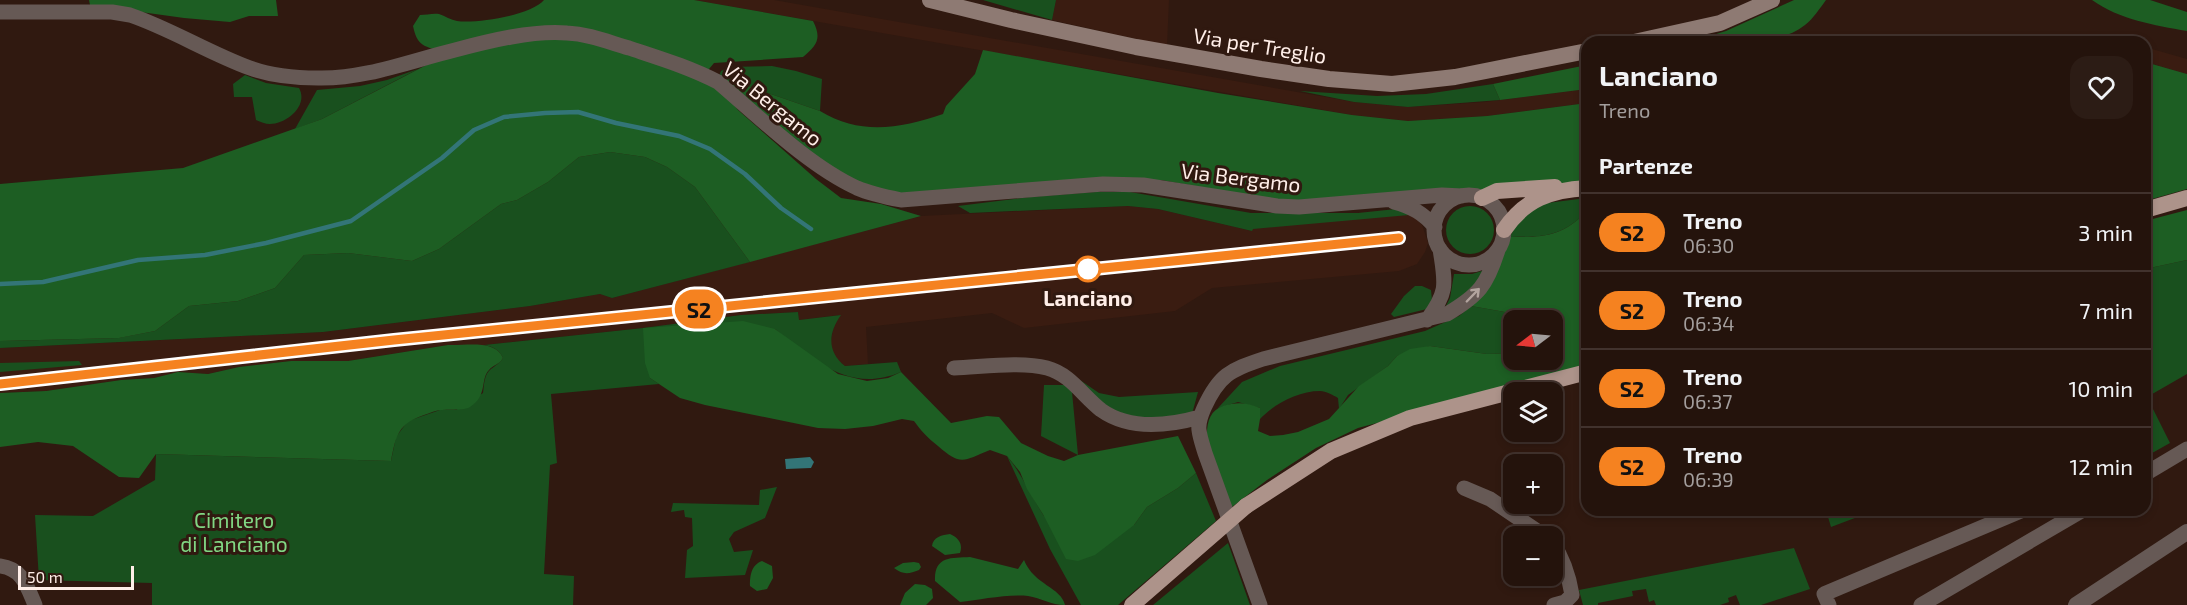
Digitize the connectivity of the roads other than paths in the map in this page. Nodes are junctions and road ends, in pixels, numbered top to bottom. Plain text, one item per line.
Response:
1 (930, 0) edge
2 (1772, 0) edge
3 (0, 12) edge
4 (1661, 36) edge
5 (1581, 52) edge
6 (1579, 188) edge
7 (1462, 196) junction
8 (1482, 198) junction
9 (2187, 198) edge
10 (1389, 200) junction
11 (2151, 208) edge
12 (1435, 227) junction
13 (1504, 230) junction
14 (1440, 249) junction
15 (1498, 250) junction
16 (1426, 320) junction
17 (954, 368) dead end
18 (1581, 374) edge
19 (1200, 417) junction
20 (2185, 454) edge
21 (2151, 471) edge
22 (1464, 488) dead end
23 (2009, 516) edge
24 (2073, 516) edge
25 (1530, 526) edge
26 (2187, 532) edge
27 (1563, 562) edge
28 (0, 566) edge
29 (2080, 604) edge
30 (35, 605) edge
31 (1132, 605) edge
32 (1260, 605) edge
33 (1554, 605) edge
34 (1829, 605) edge
35 (1921, 605) edge

1 - 5 main road, Via per Treglio
2 - 4 main road
3 - 10 street, Via Bergamo
6 - 8 main road
6 - 13 main road
7 - 8 street
7 - 10 street, Via Bergamo
7 - 12 street
8 - 13 street
9 - 11 main road
10 - 12 street, Via Bergamo
12 - 14 street
13 - 15 street
14 - 15 street
14 - 16 street
16 -> 15 street
16 - 19 street
17 - 19 street
18 - 31 main road, bridge
19 - 32 street
20 - 21 street
22 - 25 street
23 - 34 street
24 - 35 street
26 - 29 street
27 - 33 street
28 - 30 street

